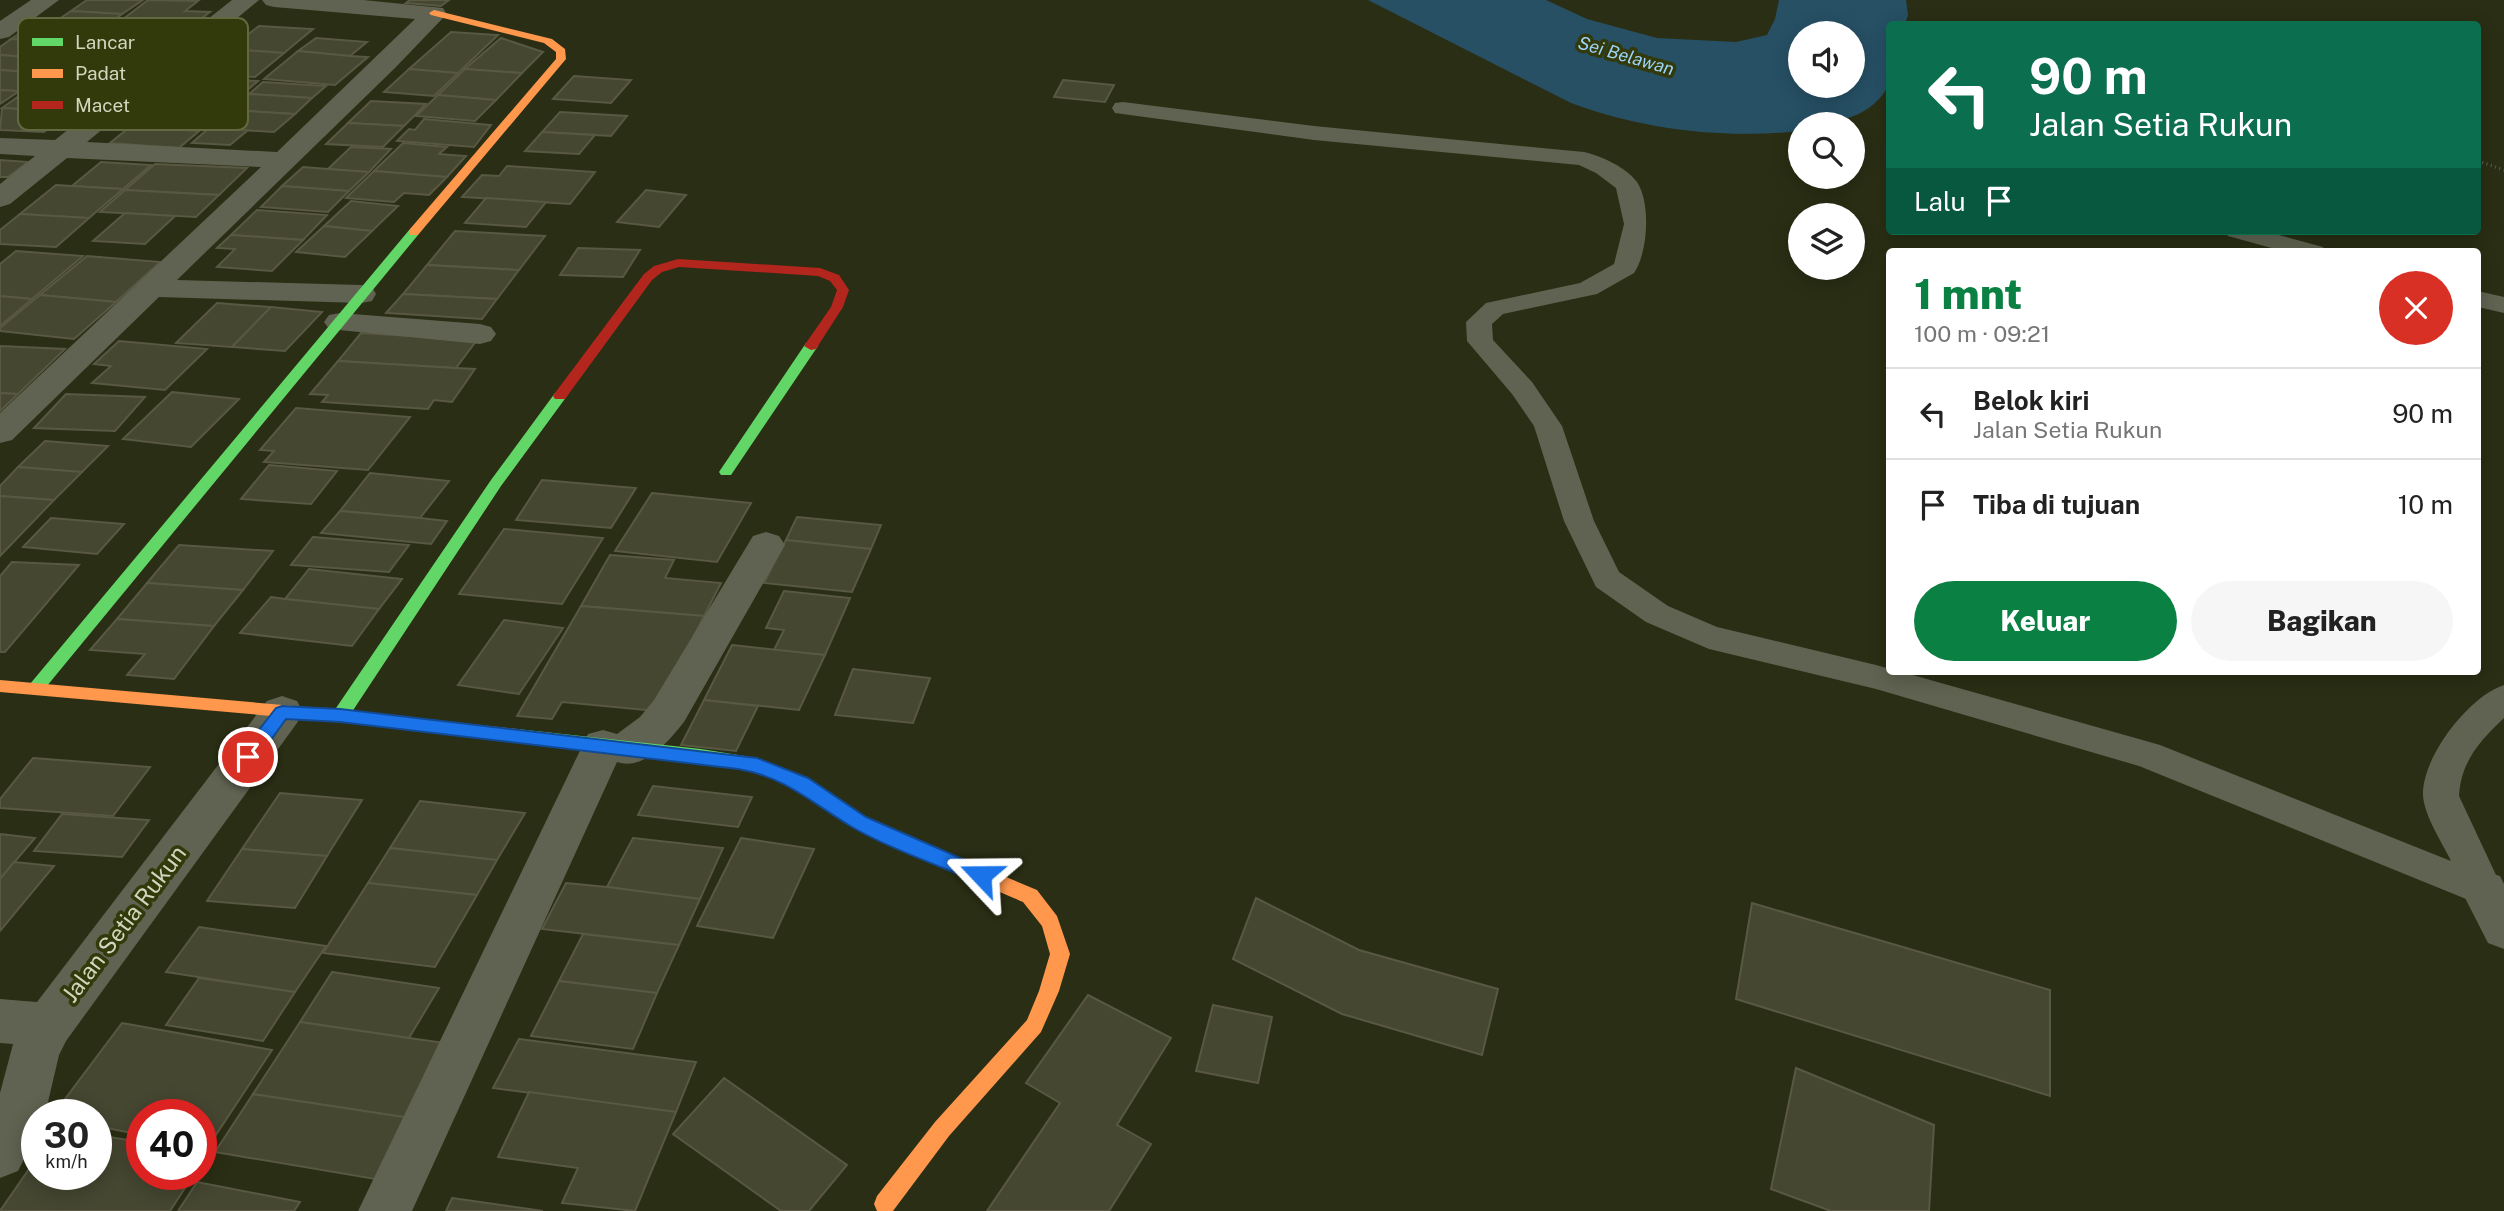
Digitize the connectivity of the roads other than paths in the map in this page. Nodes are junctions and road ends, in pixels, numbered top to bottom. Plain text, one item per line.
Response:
1 (47, 0) edge
2 (247, 0) edge
3 (274, 0) edge
4 (434, 13) junction
5 (21, 18) edge
6 (224, 18) edge
7 (18, 20) edge
8 (0, 32) edge
9 (1123, 108) dead end
10 (84, 130) edge
11 (0, 146) edge
12 (60, 149) junction
13 (281, 160) junction
14 (0, 198) edge
15 (2252, 235) edge
16 (2299, 248) edge
17 (151, 288) junction
18 (361, 294) junction
19 (2481, 300) edge
20 (2504, 305) edge
21 (340, 322) junction
22 (480, 334) dead end
23 (0, 432) edge
24 (726, 472) dead end
25 (766, 545) dead end
26 (0, 686) edge
27 (36, 688) junction
28 (2504, 698) edge
29 (282, 712) junction
30 (340, 716) junction
31 (615, 747) junction
32 (2499, 919) edge
33 (0, 1021) edge
34 (49, 1024) junction
35 (0, 1153) edge
36 (885, 1204) dead end
37 (385, 1211) edge

1 - 5 street
2 - 6 street
3 - 4 street
4 - 13 street
4 - 18 street
7 - 8 street
9 - 32 lane
10 - 12 street
11 - 12 street
12 - 13 street
12 - 14 street
13 - 17 street
15 - 16 lane
17 - 18 street
17 - 23 street
18 - 21 street
19 - 20 lane
21 - 22 street
21 - 27 street
24 - 30 street
25 - 31 street
26 - 27 street
27 - 29 street
28 - 32 lane
29 - 30 street
29 - 34 street, Jalan Setia Rukun
30 - 31 street
31 - 36 street
31 - 37 street
33 - 34 street
34 - 35 street, Jalan Setia Rukun

